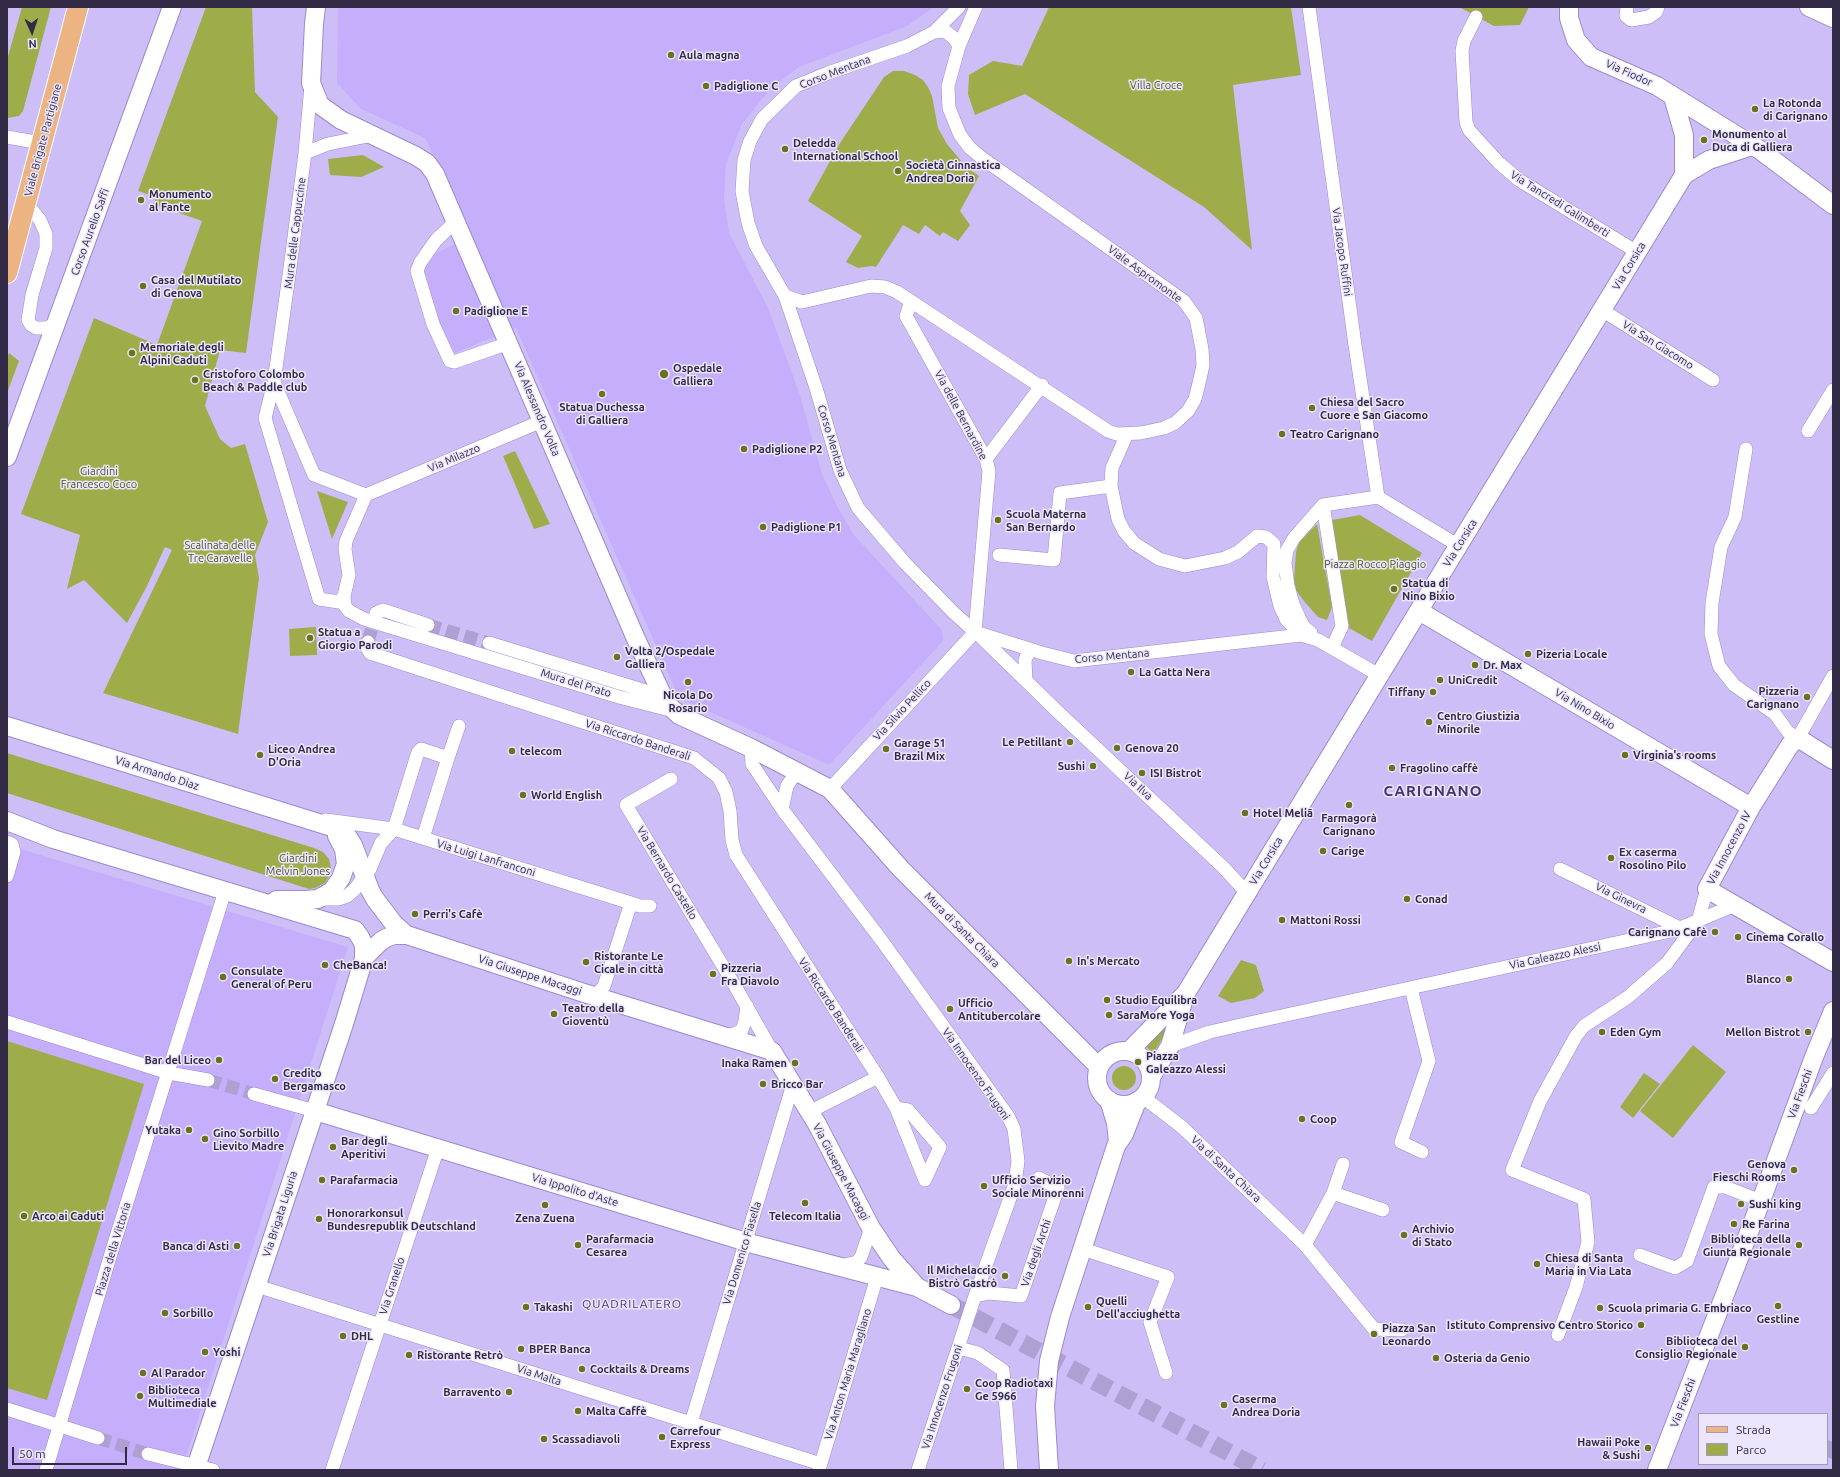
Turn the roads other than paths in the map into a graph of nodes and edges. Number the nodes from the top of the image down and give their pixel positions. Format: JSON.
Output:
{"nodes":[{"id":1,"x":78,"y":7,"type":"edge"},
{"id":2,"x":172,"y":7,"type":"edge"},
{"id":3,"x":316,"y":7,"type":"edge"},
{"id":4,"x":959,"y":7,"type":"edge"},
{"id":5,"x":976,"y":7,"type":"edge"},
{"id":6,"x":1309,"y":7,"type":"edge"},
{"id":7,"x":1569,"y":7,"type":"edge"},
{"id":8,"x":1627,"y":7,"type":"edge"},
{"id":9,"x":1658,"y":7,"type":"edge"},
{"id":10,"x":1809,"y":7,"type":"edge"},
{"id":11,"x":1476,"y":17,"type":"dead end"},
{"id":12,"x":1833,"y":18,"type":"edge"},
{"id":13,"x":934,"y":32,"type":"junction"},
{"id":14,"x":959,"y":46,"type":"junction"},
{"id":15,"x":311,"y":83,"type":"junction"},
{"id":16,"x":1673,"y":97,"type":"junction"},
{"id":17,"x":342,"y":120,"type":"joint"},
{"id":18,"x":372,"y":135,"type":"junction"},
{"id":19,"x":7,"y":137,"type":"edge"},
{"id":20,"x":41,"y":143,"type":"junction"},
{"id":21,"x":1752,"y":146,"type":"junction"},
{"id":22,"x":305,"y":153,"type":"junction"},
{"id":23,"x":1684,"y":175,"type":"junction"},
{"id":24,"x":26,"y":203,"type":"junction"},
{"id":25,"x":1833,"y":205,"type":"edge"},
{"id":26,"x":455,"y":222,"type":"junction"},
{"id":27,"x":1637,"y":252,"type":"junction"},
{"id":28,"x":7,"y":273,"type":"edge"},
{"id":29,"x":785,"y":296,"type":"junction"},
{"id":30,"x":911,"y":301,"type":"junction"},
{"id":31,"x":1602,"y":310,"type":"junction"},
{"id":32,"x":56,"y":324,"type":"junction"},
{"id":33,"x":509,"y":343,"type":"junction"},
{"id":34,"x":1713,"y":380,"type":"dead end"},
{"id":35,"x":274,"y":382,"type":"junction"},
{"id":36,"x":1833,"y":390,"type":"edge"},
{"id":37,"x":1041,"y":392,"type":"junction"},
{"id":38,"x":542,"y":421,"type":"junction"},
{"id":39,"x":1808,"y":432,"type":"dead end"},
{"id":40,"x":1127,"y":434,"type":"junction"},
{"id":41,"x":1746,"y":449,"type":"dead end"},
{"id":42,"x":7,"y":457,"type":"edge"},
{"id":43,"x":987,"y":465,"type":"junction"},
{"id":44,"x":1111,"y":486,"type":"junction"},
{"id":45,"x":366,"y":495,"type":"junction"},
{"id":46,"x":1378,"y":497,"type":"junction"},
{"id":47,"x":1323,"y":504,"type":"junction"},
{"id":48,"x":1459,"y":546,"type":"junction"},
{"id":49,"x":999,"y":555,"type":"dead end"},
{"id":50,"x":344,"y":596,"type":"junction"},
{"id":51,"x":1419,"y":611,"type":"junction"},
{"id":52,"x":376,"y":613,"type":"dead end"},
{"id":53,"x":428,"y":625,"type":"tunnel mouth"},
{"id":54,"x":975,"y":632,"type":"junction"},
{"id":55,"x":1301,"y":635,"type":"junction"},
{"id":56,"x":1318,"y":640,"type":"junction"},
{"id":57,"x":368,"y":642,"type":"dead end"},
{"id":58,"x":489,"y":643,"type":"tunnel mouth"},
{"id":59,"x":1332,"y":648,"type":"junction"},
{"id":60,"x":1030,"y":649,"type":"junction"},
{"id":61,"x":1379,"y":675,"type":"junction"},
{"id":62,"x":1833,"y":676,"type":"edge"},
{"id":63,"x":1026,"y":681,"type":"junction"},
{"id":64,"x":662,"y":696,"type":"junction"},
{"id":65,"x":674,"y":711,"type":"junction"},
{"id":66,"x":7,"y":726,"type":"edge"},
{"id":67,"x":459,"y":726,"type":"dead end"},
{"id":68,"x":1798,"y":738,"type":"junction"},
{"id":69,"x":752,"y":748,"type":"junction"},
{"id":70,"x":448,"y":758,"type":"junction"},
{"id":71,"x":1833,"y":760,"type":"edge"},
{"id":72,"x":798,"y":771,"type":"junction"},
{"id":73,"x":671,"y":779,"type":"dead end"},
{"id":74,"x":830,"y":789,"type":"junction"},
{"id":75,"x":1751,"y":807,"type":"junction"},
{"id":76,"x":782,"y":809,"type":"junction"},
{"id":77,"x":308,"y":819,"type":"junction"},
{"id":78,"x":7,"y":821,"type":"edge"},
{"id":79,"x":7,"y":828,"type":"edge"},
{"id":80,"x":394,"y":829,"type":"junction"},
{"id":81,"x":34,"y":832,"type":"junction"},
{"id":82,"x":419,"y":837,"type":"junction"},
{"id":83,"x":7,"y":842,"type":"edge"},
{"id":84,"x":1560,"y":869,"type":"dead end"},
{"id":85,"x":7,"y":876,"type":"edge"},
{"id":86,"x":365,"y":876,"type":"junction"},
{"id":87,"x":1707,"y":889,"type":"junction"},
{"id":88,"x":226,"y":891,"type":"junction"},
{"id":89,"x":1247,"y":893,"type":"junction"},
{"id":90,"x":255,"y":899,"type":"junction"},
{"id":91,"x":318,"y":899,"type":"junction"},
{"id":92,"x":631,"y":903,"type":"junction"},
{"id":93,"x":1735,"y":905,"type":"junction"},
{"id":94,"x":650,"y":906,"type":"dead end"},
{"id":95,"x":1698,"y":920,"type":"junction"},
{"id":96,"x":1680,"y":928,"type":"junction"},
{"id":97,"x":405,"y":934,"type":"junction"},
{"id":98,"x":364,"y":958,"type":"junction"},
{"id":99,"x":1833,"y":962,"type":"edge"},
{"id":100,"x":735,"y":986,"type":"joint"},
{"id":101,"x":1412,"y":988,"type":"junction"},
{"id":102,"x":1186,"y":993,"type":"junction"},
{"id":103,"x":595,"y":996,"type":"junction"},
{"id":104,"x":747,"y":1006,"type":"junction"},
{"id":105,"x":1833,"y":1011,"type":"edge"},
{"id":106,"x":7,"y":1022,"type":"edge"},
{"id":107,"x":724,"y":1036,"type":"junction"},
{"id":108,"x":1170,"y":1046,"type":"junction"},
{"id":109,"x":1129,"y":1051,"type":"junction"},
{"id":110,"x":772,"y":1052,"type":"junction"},
{"id":111,"x":1099,"y":1067,"type":"junction"},
{"id":112,"x":169,"y":1073,"type":"junction"},
{"id":113,"x":1833,"y":1073,"type":"edge"},
{"id":114,"x":878,"y":1077,"type":"junction"},
{"id":115,"x":1151,"y":1077,"type":"junction"},
{"id":116,"x":208,"y":1080,"type":"tunnel mouth"},
{"id":117,"x":793,"y":1084,"type":"junction"},
{"id":118,"x":254,"y":1094,"type":"tunnel mouth"},
{"id":119,"x":1140,"y":1099,"type":"junction"},
{"id":120,"x":1108,"y":1100,"type":"junction"},
{"id":121,"x":896,"y":1108,"type":"junction"},
{"id":122,"x":1811,"y":1108,"type":"dead end"},
{"id":123,"x":315,"y":1111,"type":"junction"},
{"id":124,"x":809,"y":1112,"type":"junction"},
{"id":125,"x":1118,"y":1142,"type":"junction"},
{"id":126,"x":438,"y":1148,"type":"junction"},
{"id":127,"x":1422,"y":1152,"type":"dead end"},
{"id":128,"x":1343,"y":1164,"type":"dead end"},
{"id":129,"x":1039,"y":1178,"type":"dead end"},
{"id":130,"x":1333,"y":1192,"type":"junction"},
{"id":131,"x":1761,"y":1201,"type":"junction"},
{"id":132,"x":1383,"y":1210,"type":"dead end"},
{"id":133,"x":871,"y":1228,"type":"junction"},
{"id":134,"x":745,"y":1241,"type":"junction"},
{"id":135,"x":1305,"y":1245,"type":"junction"},
{"id":136,"x":1083,"y":1249,"type":"junction"},
{"id":137,"x":1640,"y":1255,"type":"dead end"},
{"id":138,"x":835,"y":1266,"type":"junction"},
{"id":139,"x":877,"y":1277,"type":"junction"},
{"id":140,"x":257,"y":1286,"type":"junction"},
{"id":141,"x":917,"y":1287,"type":"junction"},
{"id":142,"x":975,"y":1296,"type":"junction"},
{"id":143,"x":951,"y":1306,"type":"tunnel mouth"},
{"id":144,"x":380,"y":1325,"type":"junction"},
{"id":145,"x":1402,"y":1330,"type":"dead end"},
{"id":146,"x":1558,"y":1335,"type":"dead end"},
{"id":147,"x":959,"y":1348,"type":"junction"},
{"id":148,"x":1166,"y":1373,"type":"dead end"},
{"id":149,"x":7,"y":1409,"type":"edge"},
{"id":150,"x":691,"y":1423,"type":"junction"},
{"id":151,"x":59,"y":1427,"type":"junction"},
{"id":152,"x":98,"y":1438,"type":"tunnel mouth"},
{"id":153,"x":148,"y":1454,"type":"tunnel mouth"},
{"id":154,"x":820,"y":1467,"type":"edge"},
{"id":155,"x":202,"y":1468,"type":"edge"},
{"id":156,"x":46,"y":1470,"type":"edge"},
{"id":157,"x":332,"y":1470,"type":"edge"},
{"id":158,"x":918,"y":1470,"type":"edge"},
{"id":159,"x":1011,"y":1470,"type":"edge"},
{"id":160,"x":1049,"y":1470,"type":"edge"},
{"id":161,"x":1657,"y":1470,"type":"edge"}],
"edges":[{"from":1,"to":20,"type":"main road","name":"Viale Brigate Partigiane"},
{"from":2,"to":32,"type":"street","name":"Corso Aurelio Saffi"},
{"from":3,"to":15,"type":"street","name":"Mura delle Cappuccine"},
{"from":4,"to":13,"type":"street","name":"Corso Mentana"},
{"from":5,"to":14,"type":"street"},
{"from":6,"to":46,"type":"street","name":"Via Jacopo Ruffini"},
{"from":7,"to":16,"type":"street","name":"Via Fiodor"},
{"from":8,"to":9,"type":"street"},
{"from":10,"to":12,"type":"street"},
{"from":11,"to":27,"type":"street","name":"Via Tancredi Galimberti"},
{"from":13,"to":14,"type":"street"},
{"from":13,"to":29,"type":"street","name":"Corso Mentana"},
{"from":14,"to":40,"type":"street","name":"Viale Aspromonte"},
{"from":15,"to":17,"type":"street","name":"Mura delle Cappuccine"},
{"from":15,"to":22,"type":"street","name":"Mura delle Cappuccine"},
{"from":16,"to":21,"type":"street","name":"Via Fiodor"},
{"from":16,"to":23,"type":"street"},
{"from":17,"to":18,"type":"street","name":"Via Alessandro Volta"},
{"from":18,"to":22,"type":"street"},
{"from":18,"to":26,"type":"street","name":"Via Alessandro Volta"},
{"from":19,"to":20,"type":"street"},
{"from":20,"to":24,"type":"main road","name":"Viale Brigate Partigiane"},
{"from":21,"to":23,"type":"street","name":"Via Corsica"},
{"from":21,"to":25,"type":"street","name":"Via Fiodor"},
{"from":22,"to":35,"type":"street","name":"Mura delle Cappuccine"},
{"from":23,"to":27,"type":"street","name":"Via Corsica"},
{"from":24,"to":28,"type":"main road","name":"Viale Brigate Partigiane"},
{"from":24,"to":32,"type":"street"},
{"from":26,"to":33,"type":"street","name":"Via Alessandro Volta"},
{"from":26,"to":33,"type":"street"},
{"from":27,"to":31,"type":"street","name":"Via Corsica"},
{"from":29,"to":30,"type":"street","name":"Viale Aspromonte"},
{"from":29,"to":54,"type":"street","name":"Corso Mentana"},
{"from":30,"to":37,"type":"street","name":"Viale Aspromonte"},
{"from":30,"to":43,"type":"street","name":"Via delle Bernardine"},
{"from":31,"to":34,"type":"street","name":"Via San Giacomo"},
{"from":31,"to":48,"type":"street","name":"Via Corsica"},
{"from":32,"to":42,"type":"street","name":"Corso Aurelio Saffi"},
{"from":33,"to":38,"type":"street","name":"Via Alessandro Volta"},
{"from":35,"to":45,"type":"street"},
{"from":35,"to":50,"type":"street","name":"Mura delle Cappuccine"},
{"from":36,"to":39,"type":"street"},
{"from":37,"to":40,"type":"street","name":"Viale Aspromonte"},
{"from":37,"to":43,"type":"street"},
{"from":38,"to":45,"type":"street","name":"Via Milazzo"},
{"from":38,"to":64,"type":"street","name":"Via Alessandro Volta"},
{"from":40,"to":44,"type":"street"},
{"from":41,"to":68,"type":"street"},
{"from":43,"to":54,"type":"street","name":"Via delle Bernardine"},
{"from":44,"to":49,"type":"street"},
{"from":44,"to":55,"type":"street"},
{"from":45,"to":50,"type":"street"},
{"from":46,"to":47,"type":"street"},
{"from":46,"to":48,"type":"street"},
{"from":47,"to":56,"type":"street"},
{"from":47,"to":59,"type":"street"},
{"from":48,"to":51,"type":"street","name":"Via Corsica"},
{"from":50,"to":65,"type":"street","name":"Mura del Prato"},
{"from":51,"to":61,"type":"street","name":"Via Corsica"},
{"from":51,"to":75,"type":"street","name":"Via Nino Bixio"},
{"from":52,"to":53,"type":"street"},
{"from":54,"to":60,"type":"street","name":"Corso Mentana"},
{"from":54,"to":63,"type":"street","name":"Via Ilva"},
{"from":54,"to":74,"type":"street","name":"Via Silvio Pellico"},
{"from":55,"to":56,"type":"street"},
{"from":55,"to":60,"type":"street","name":"Corso Mentana"},
{"from":56,"to":59,"type":"street"},
{"from":57,"to":114,"type":"street","name":"Via Riccardo Banderali"},
{"from":58,"to":64,"type":"street"},
{"from":59,"to":61,"type":"street"},
{"from":60,"to":63,"type":"street"},
{"from":61,"to":89,"type":"street","name":"Via Corsica"},
{"from":62,"to":68,"type":"street"},
{"from":63,"to":89,"type":"street","name":"Via Ilva"},
{"from":64,"to":65,"type":"street","name":"Via Alessandro Volta"},
{"from":65,"to":69,"type":"street","name":"Mura del Prato"},
{"from":66,"to":77,"type":"street","name":"Via Armando Diaz"},
{"from":67,"to":70,"type":"street"},
{"from":68,"to":71,"type":"street"},
{"from":68,"to":75,"type":"street","name":"Via Innocenzo IV"},
{"from":69,"to":72,"type":"street","name":"Mura del Prato"},
{"from":69,"to":76,"type":"street","name":"Via Innocenzo Frugoni"},
{"from":70,"to":80,"type":"street"},
{"from":70,"to":82,"type":"street"},
{"from":72,"to":74,"type":"street","name":"Mura del Prato"},
{"from":72,"to":76,"type":"street"},
{"from":73,"to":100,"type":"street","name":"Via Bernardo Castello"},
{"from":74,"to":111,"type":"street","name":"Mura di Santa Chiara"},
{"from":75,"to":87,"type":"street","name":"Via Innocenzo IV"},
{"from":76,"to":142,"type":"street","name":"Via Innocenzo Frugoni"},
{"from":77,"to":80,"type":"street","name":"Via Armando Diaz"},
{"from":77,"to":86,"type":"street","name":"Via Armando Diaz"},
{"from":77,"to":91,"type":"street","name":"Via Armando Diaz"},
{"from":78,"to":81,"type":"street"},
{"from":79,"to":81,"type":"street"},
{"from":80,"to":82,"type":"street","name":"Via Luigi Lanfranconi"},
{"from":80,"to":86,"type":"street"},
{"from":81,"to":88,"type":"street"},
{"from":82,"to":92,"type":"street","name":"Via Luigi Lanfranconi"},
{"from":83,"to":85,"type":"street"},
{"from":84,"to":96,"type":"street","name":"Via Ginevra"},
{"from":86,"to":91,"type":"street"},
{"from":86,"to":97,"type":"street","name":"Via Armando Diaz"},
{"from":87,"to":93,"type":"street","name":"Via Innocenzo IV"},
{"from":87,"to":95,"type":"street","name":"Via Innocenzo IV"},
{"from":88,"to":90,"type":"street"},
{"from":88,"to":112,"type":"street","name":"Piazza della Vittoria"},
{"from":89,"to":102,"type":"street","name":"Via Corsica"},
{"from":90,"to":91,"type":"street"},
{"from":90,"to":98,"type":"street","name":"Via Brigata Liguria"},
{"from":92,"to":94,"type":"street","name":"Via Luigi Lanfranconi"},
{"from":92,"to":103,"type":"street"},
{"from":93,"to":95,"type":"street"},
{"from":93,"to":99,"type":"street","name":"Via Innocenzo IV"},
{"from":95,"to":96,"type":"street","name":"Via Galeazzo Alessi"},
{"from":95,"to":146,"type":"street"},
{"from":96,"to":101,"type":"street","name":"Via Galeazzo Alessi"},
{"from":97,"to":98,"type":"street","name":"Via Brigata Liguria"},
{"from":97,"to":103,"type":"street","name":"Via Giuseppe Macaggi"},
{"from":98,"to":123,"type":"street","name":"Via Brigata Liguria"},
{"from":100,"to":104,"type":"street","name":"Via Giuseppe Macaggi"},
{"from":101,"to":108,"type":"street","name":"Via Galeazzo Alessi"},
{"from":101,"to":127,"type":"street"},
{"from":102,"to":108,"type":"street"},
{"from":102,"to":109,"type":"street"},
{"from":103,"to":107,"type":"street","name":"Via Giuseppe Macaggi"},
{"from":104,"to":107,"type":"street"},
{"from":104,"to":110,"type":"street","name":"Via Giuseppe Macaggi"},
{"from":105,"to":131,"type":"street","name":"Via Fieschi"},
{"from":106,"to":112,"type":"street"},
{"from":107,"to":110,"type":"street","name":"Via Giuseppe Macaggi"},
{"from":108,"to":115,"type":"street"},
{"from":109,"to":111,"type":"street"},
{"from":109,"to":115,"type":"street"},
{"from":110,"to":117,"type":"street","name":"Via Giuseppe Macaggi"},
{"from":111,"to":120,"type":"street"},
{"from":112,"to":116,"type":"street"},
{"from":112,"to":151,"type":"street","name":"Piazza della Vittoria"},
{"from":113,"to":122,"type":"street"},
{"from":114,"to":121,"type":"street"},
{"from":114,"to":124,"type":"street"},
{"from":115,"to":119,"type":"street"},
{"from":117,"to":124,"type":"street","name":"Via Giuseppe Macaggi"},
{"from":117,"to":134,"type":"street","name":"Via Domenico Fiasella"},
{"from":118,"to":123,"type":"street"},
{"from":119,"to":120,"type":"street"},
{"from":119,"to":125,"type":"street"},
{"from":119,"to":135,"type":"street","name":"Via di Santa Chiara"},
{"from":120,"to":125,"type":"street"},
{"from":121,"to":121,"type":"street"},
{"from":123,"to":126,"type":"street","name":"Via Ippolito d'Aste"},
{"from":123,"to":140,"type":"street","name":"Via Brigata Liguria"},
{"from":124,"to":133,"type":"street","name":"Via Giuseppe Macaggi"},
{"from":125,"to":136,"type":"street"},
{"from":126,"to":134,"type":"street","name":"Via Ippolito d'Aste"},
{"from":126,"to":144,"type":"street","name":"Via Granello"},
{"from":128,"to":130,"type":"street"},
{"from":129,"to":142,"type":"street","name":"Via degli Archi"},
{"from":130,"to":132,"type":"street"},
{"from":130,"to":135,"type":"street"},
{"from":131,"to":137,"type":"street"},
{"from":131,"to":161,"type":"street","name":"Via Fieschi"},
{"from":133,"to":138,"type":"street","name":"Via Ippolito d'Aste"},
{"from":133,"to":141,"type":"street","name":"Via Giuseppe Macaggi"},
{"from":134,"to":138,"type":"street","name":"Via Ippolito d'Aste"},
{"from":134,"to":150,"type":"street","name":"Via Domenico Fiasella"},
{"from":135,"to":145,"type":"street","name":"Via di Santa Chiara"},
{"from":136,"to":148,"type":"street"},
{"from":136,"to":160,"type":"street"},
{"from":138,"to":139,"type":"street","name":"Via Ippolito d'Aste"},
{"from":139,"to":141,"type":"street","name":"Via Ippolito d'Aste"},
{"from":139,"to":154,"type":"street","name":"Via Anton Maria Maragliano"},
{"from":140,"to":144,"type":"street","name":"Via Malta"},
{"from":140,"to":155,"type":"street","name":"Via Brigata Liguria"},
{"from":141,"to":143,"type":"street","name":"Via Ippolito d'Aste"},
{"from":142,"to":147,"type":"street","name":"Via Innocenzo Frugoni"},
{"from":144,"to":150,"type":"street","name":"Via Malta"},
{"from":144,"to":157,"type":"street","name":"Via Granello"},
{"from":147,"to":158,"type":"street","name":"Via Innocenzo Frugoni"},
{"from":147,"to":159,"type":"street"},
{"from":149,"to":151,"type":"street"},
{"from":150,"to":154,"type":"street","name":"Via Malta"},
{"from":151,"to":152,"type":"street"},
{"from":151,"to":156,"type":"street","name":"Piazza della Vittoria"},
{"from":153,"to":155,"type":"street"}]}
